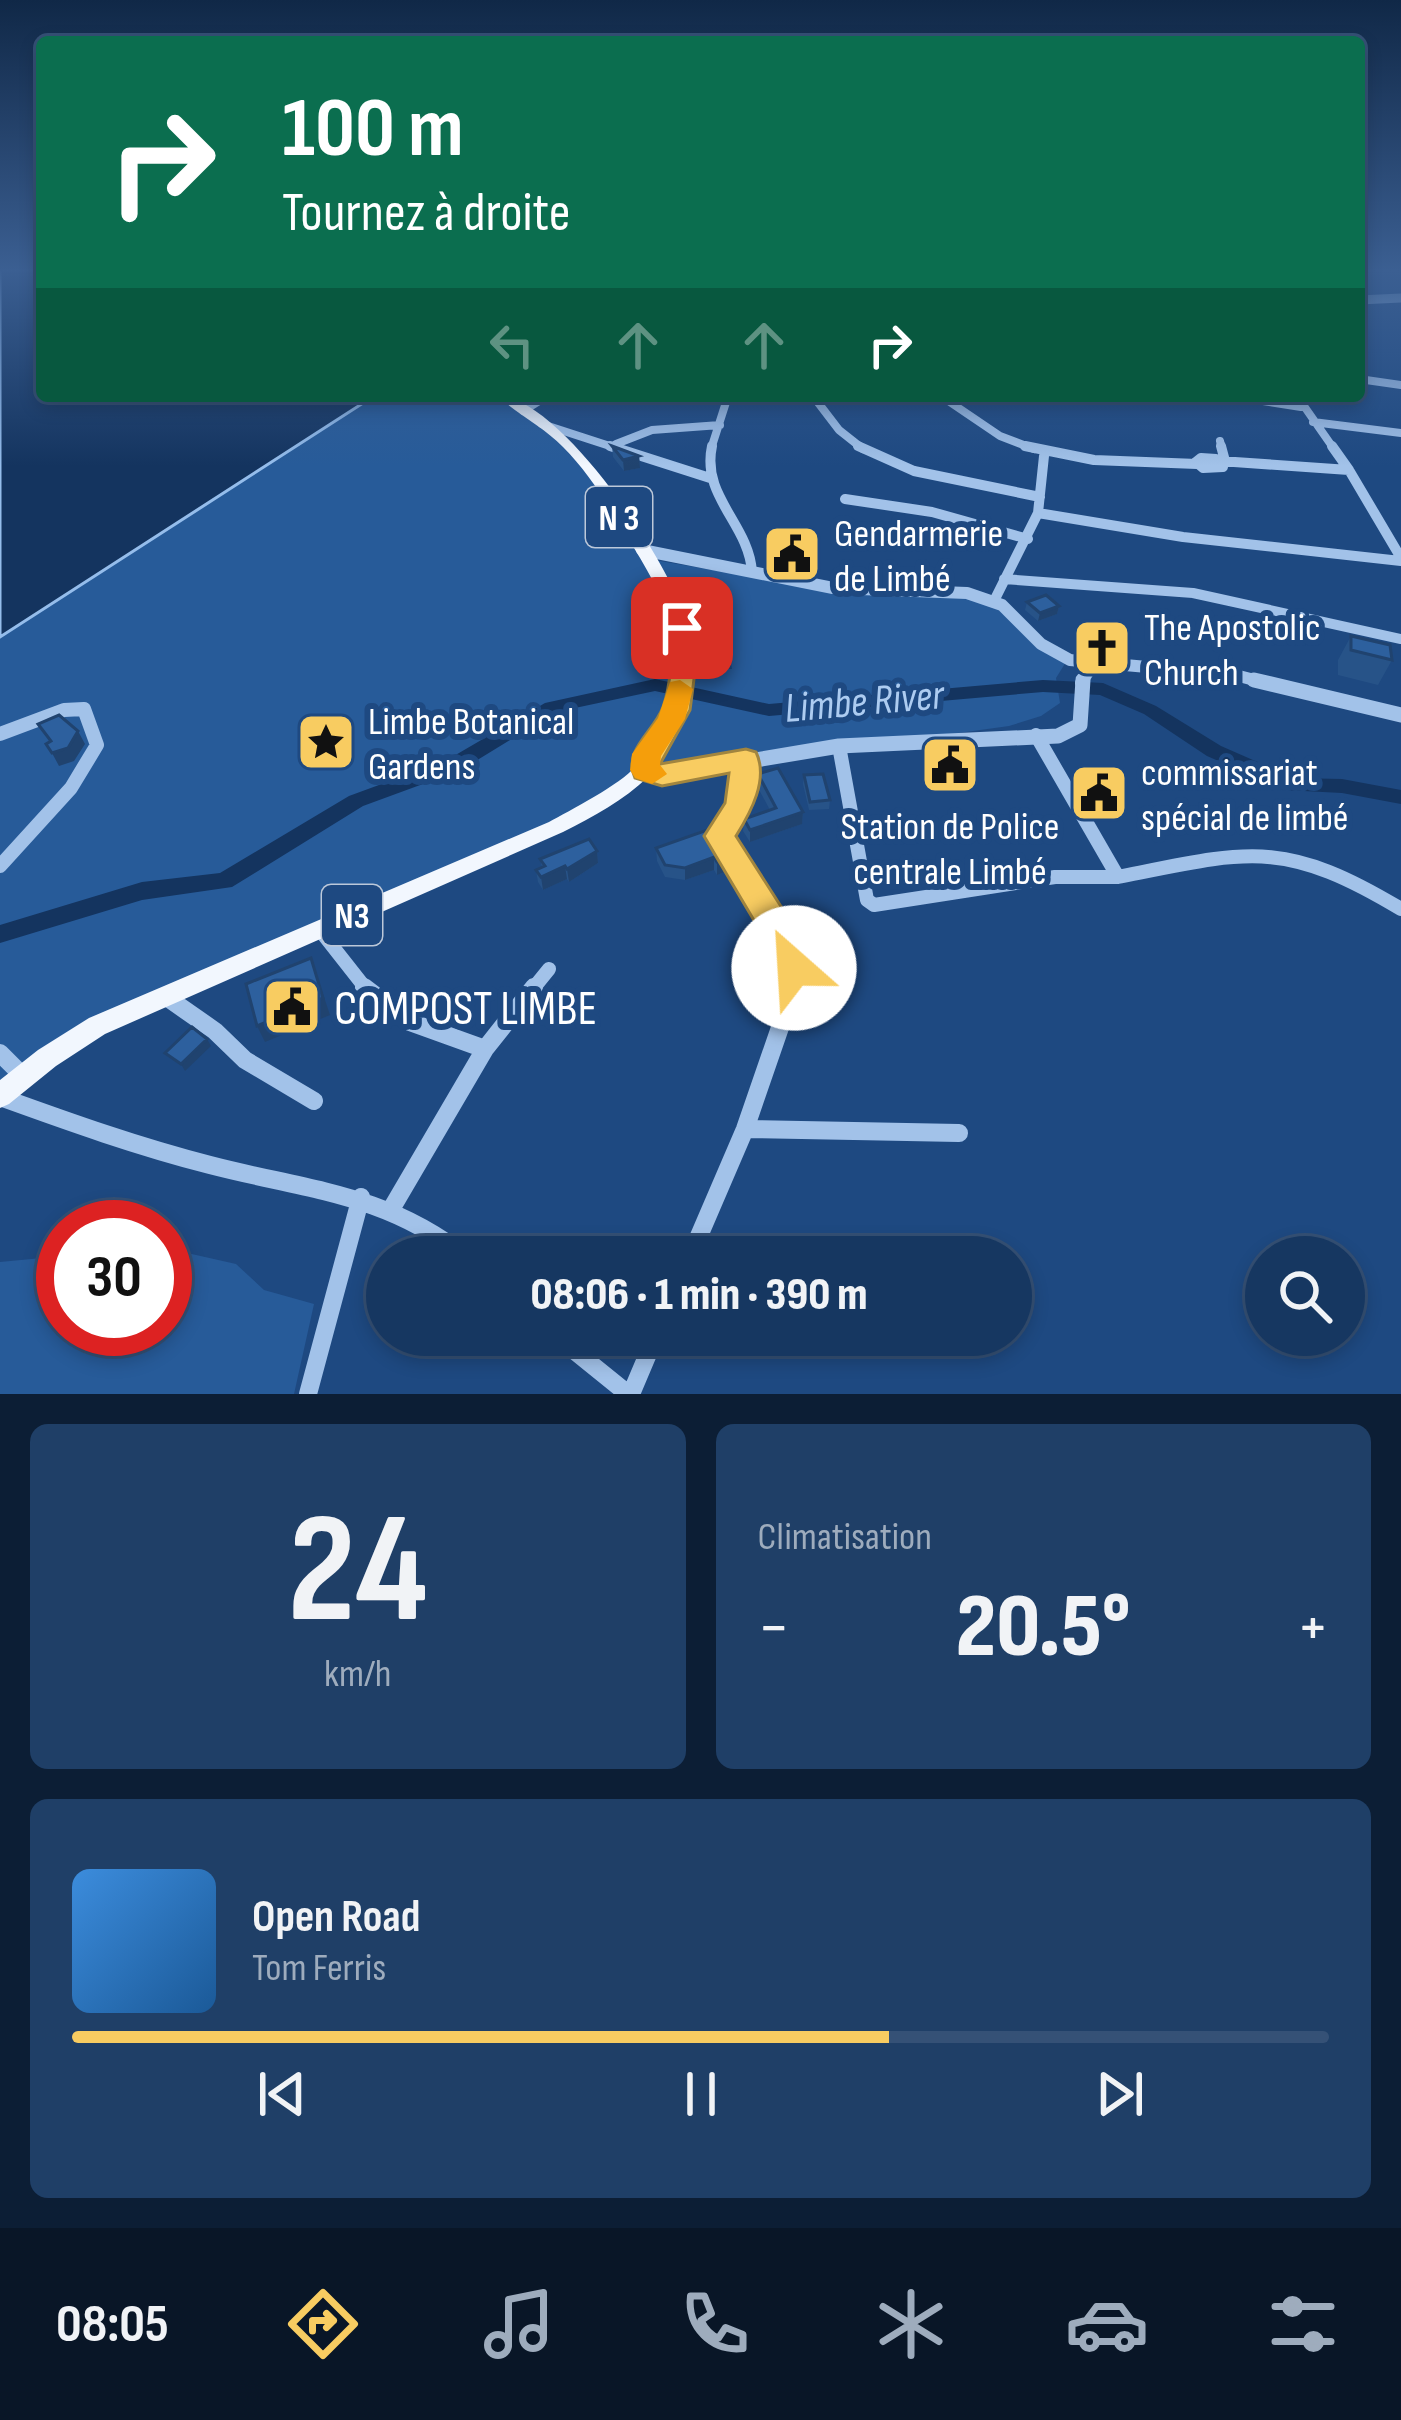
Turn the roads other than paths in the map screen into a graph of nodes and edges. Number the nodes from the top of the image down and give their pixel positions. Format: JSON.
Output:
{"nodes":[{"id":1,"x":1365,"y":380,"type":"edge"},
{"id":2,"x":1401,"y":385,"type":"edge"},
{"id":3,"x":512,"y":402,"type":"edge"},
{"id":4,"x":537,"y":402,"type":"edge"},
{"id":5,"x":726,"y":402,"type":"edge"},
{"id":6,"x":818,"y":402,"type":"edge"},
{"id":7,"x":950,"y":402,"type":"edge"},
{"id":8,"x":1299,"y":402,"type":"edge"},
{"id":9,"x":523,"y":411,"type":"junction"},
{"id":10,"x":1313,"y":422,"type":"junction"},
{"id":11,"x":542,"y":424,"type":"junction"},
{"id":12,"x":720,"y":425,"type":"junction"},
{"id":13,"x":1401,"y":433,"type":"edge"},
{"id":14,"x":1220,"y":441,"type":"dead end"},
{"id":15,"x":616,"y":444,"type":"junction"},
{"id":16,"x":1043,"y":456,"type":"junction"},
{"id":17,"x":1223,"y":461,"type":"junction"},
{"id":18,"x":1349,"y":470,"type":"junction"},
{"id":19,"x":710,"y":478,"type":"junction"},
{"id":20,"x":1040,"y":497,"type":"junction"},
{"id":21,"x":845,"y":499,"type":"dead end"},
{"id":22,"x":1038,"y":513,"type":"junction"},
{"id":23,"x":1028,"y":539,"type":"junction"},
{"id":24,"x":642,"y":550,"type":"junction"},
{"id":25,"x":1401,"y":560,"type":"edge"},
{"id":26,"x":703,"y":561,"type":"junction"},
{"id":27,"x":652,"y":568,"type":"junction"},
{"id":28,"x":752,"y":572,"type":"junction"},
{"id":29,"x":1004,"y":579,"type":"junction"},
{"id":30,"x":994,"y":601,"type":"junction"},
{"id":31,"x":1401,"y":639,"type":"edge"},
{"id":32,"x":1070,"y":660,"type":"junction"},
{"id":33,"x":683,"y":668,"type":"joint"},
{"id":34,"x":1401,"y":715,"type":"edge"},
{"id":35,"x":0,"y":734,"type":"edge"},
{"id":36,"x":1035,"y":734,"type":"junction"},
{"id":37,"x":839,"y":746,"type":"junction"},
{"id":38,"x":746,"y":759,"type":"junction"},
{"id":39,"x":645,"y":770,"type":"junction"},
{"id":40,"x":0,"y":866,"type":"edge"},
{"id":41,"x":1118,"y":877,"type":"junction"},
{"id":42,"x":1401,"y":909,"type":"edge"},
{"id":43,"x":319,"y":929,"type":"junction"},
{"id":44,"x":549,"y":969,"type":"dead end"},
{"id":45,"x":165,"y":996,"type":"junction"},
{"id":46,"x":485,"y":1049,"type":"junction"},
{"id":47,"x":0,"y":1054,"type":"edge"},
{"id":48,"x":23,"y":1076,"type":"junction"},
{"id":49,"x":0,"y":1096,"type":"edge"},
{"id":50,"x":314,"y":1101,"type":"dead end"},
{"id":51,"x":745,"y":1130,"type":"junction"},
{"id":52,"x":959,"y":1133,"type":"dead end"},
{"id":53,"x":361,"y":1196,"type":"junction"},
{"id":54,"x":393,"y":1206,"type":"junction"},
{"id":55,"x":443,"y":1236,"type":"edge"},
{"id":56,"x":699,"y":1236,"type":"edge"},
{"id":57,"x":581,"y":1356,"type":"edge"},
{"id":58,"x":646,"y":1356,"type":"edge"},
{"id":59,"x":308,"y":1394,"type":"edge"},
{"id":60,"x":629,"y":1394,"type":"edge"}],
"edges":[{"from":1,"to":2,"type":"street"},
{"from":3,"to":9,"type":"highway","number":"N 3"},
{"from":4,"to":9,"type":"street"},
{"from":5,"to":12,"type":"street"},
{"from":6,"to":20,"type":"street"},
{"from":7,"to":16,"type":"street"},
{"from":8,"to":10,"type":"street"},
{"from":9,"to":11,"type":"highway","number":"N 3"},
{"from":10,"to":13,"type":"street"},
{"from":10,"to":18,"type":"street"},
{"from":11,"to":15,"type":"street"},
{"from":11,"to":24,"type":"highway","number":"N 3"},
{"from":12,"to":15,"type":"street"},
{"from":12,"to":19,"type":"street"},
{"from":14,"to":17,"type":"street"},
{"from":15,"to":19,"type":"street"},
{"from":16,"to":17,"type":"street"},
{"from":16,"to":20,"type":"street"},
{"from":17,"to":18,"type":"street"},
{"from":18,"to":25,"type":"street"},
{"from":19,"to":28,"type":"street"},
{"from":20,"to":22,"type":"street"},
{"from":21,"to":23,"type":"street"},
{"from":22,"to":23,"type":"street"},
{"from":22,"to":25,"type":"street"},
{"from":23,"to":29,"type":"street"},
{"from":24,"to":26,"type":"street"},
{"from":24,"to":27,"type":"highway","number":"N 3"},
{"from":26,"to":27,"type":"street"},
{"from":26,"to":28,"type":"street"},
{"from":27,"to":33,"type":"highway","number":"N 3"},
{"from":28,"to":30,"type":"street"},
{"from":29,"to":30,"type":"street"},
{"from":29,"to":31,"type":"street"},
{"from":30,"to":32,"type":"street"},
{"from":32,"to":34,"type":"street"},
{"from":32,"to":36,"type":"street"},
{"from":33,"to":39,"type":"highway","number":"N3"},
{"from":35,"to":40,"type":"street"},
{"from":36,"to":37,"type":"street"},
{"from":36,"to":41,"type":"street"},
{"from":37,"to":38,"type":"street"},
{"from":37,"to":41,"type":"street"},
{"from":38,"to":39,"type":"street"},
{"from":38,"to":51,"type":"street"},
{"from":39,"to":43,"type":"highway","number":"N3"},
{"from":41,"to":42,"type":"street"},
{"from":43,"to":45,"type":"highway","number":"N3"},
{"from":43,"to":46,"type":"street"},
{"from":44,"to":46,"type":"street"},
{"from":45,"to":48,"type":"highway","number":"N3"},
{"from":45,"to":50,"type":"street"},
{"from":46,"to":54,"type":"street"},
{"from":47,"to":48,"type":"street"},
{"from":48,"to":49,"type":"highway","number":"N3"},
{"from":49,"to":53,"type":"street"},
{"from":51,"to":52,"type":"street"},
{"from":51,"to":56,"type":"street"},
{"from":53,"to":54,"type":"street"},
{"from":53,"to":59,"type":"street"},
{"from":54,"to":55,"type":"street"},
{"from":57,"to":60,"type":"street"},
{"from":58,"to":60,"type":"street"}]}
